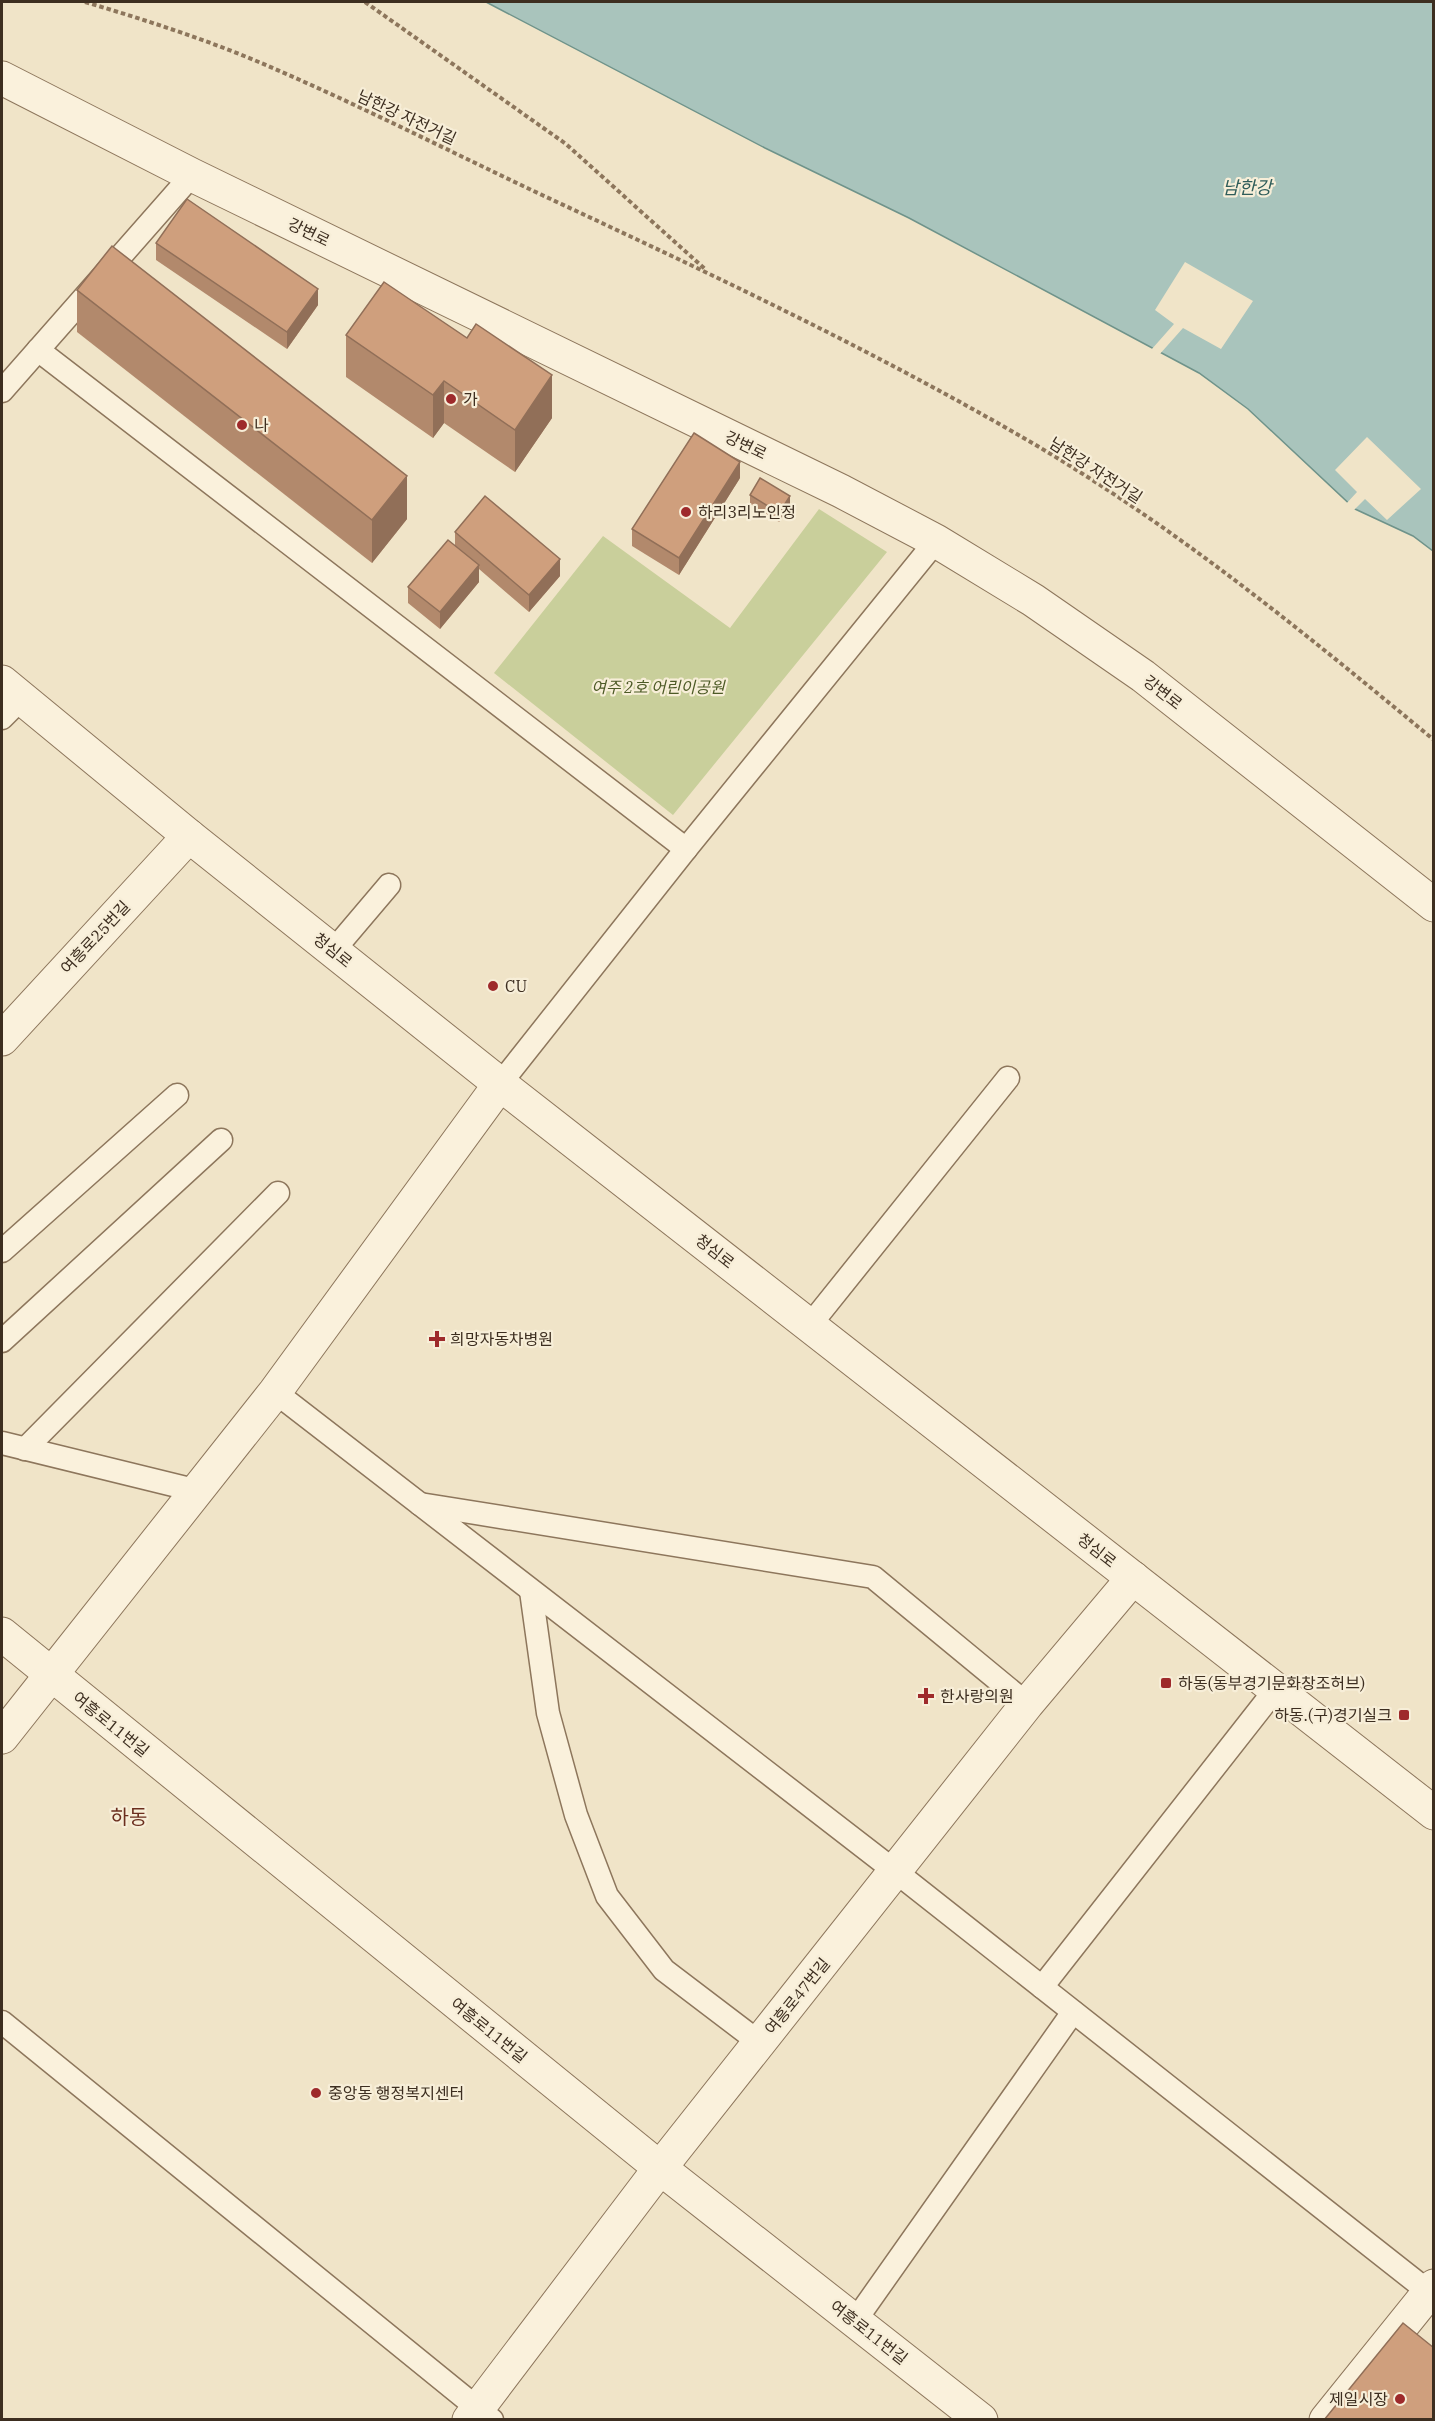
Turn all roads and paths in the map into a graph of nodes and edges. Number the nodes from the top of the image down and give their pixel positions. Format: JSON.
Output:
{"nodes":[{"id":1,"x":85,"y":2,"type":"edge"},
{"id":2,"x":365,"y":2,"type":"edge"},
{"id":3,"x":2,"y":78,"type":"edge"},
{"id":4,"x":192,"y":175,"type":"junction"},
{"id":5,"x":711,"y":274,"type":"junction"},
{"id":6,"x":38,"y":350,"type":"junction"},
{"id":7,"x":2,"y":392,"type":"edge"},
{"id":8,"x":936,"y":542,"type":"junction"},
{"id":9,"x":8,"y":699,"type":"edge"},
{"id":10,"x":1434,"y":740,"type":"edge"},
{"id":11,"x":189,"y":836,"type":"junction"},
{"id":12,"x":686,"y":849,"type":"junction"},
{"id":13,"x":389,"y":885,"type":"dead end"},
{"id":14,"x":1434,"y":905,"type":"edge"},
{"id":15,"x":333,"y":951,"type":"junction"},
{"id":16,"x":2,"y":1039,"type":"edge"},
{"id":17,"x":1008,"y":1077,"type":"dead end"},
{"id":18,"x":500,"y":1084,"type":"junction"},
{"id":19,"x":177,"y":1095,"type":"dead end"},
{"id":20,"x":221,"y":1140,"type":"dead end"},
{"id":21,"x":278,"y":1193,"type":"dead end"},
{"id":22,"x":2,"y":1251,"type":"edge"},
{"id":23,"x":810,"y":1325,"type":"junction"},
{"id":24,"x":2,"y":1341,"type":"edge"},
{"id":25,"x":275,"y":1392,"type":"junction"},
{"id":26,"x":2,"y":1443,"type":"edge"},
{"id":27,"x":25,"y":1449,"type":"junction"},
{"id":28,"x":198,"y":1491,"type":"junction"},
{"id":29,"x":418,"y":1503,"type":"junction"},
{"id":30,"x":1132,"y":1578,"type":"junction"},
{"id":31,"x":531,"y":1591,"type":"junction"},
{"id":32,"x":2,"y":1634,"type":"edge"},
{"id":33,"x":51,"y":1675,"type":"junction"},
{"id":34,"x":1275,"y":1690,"type":"junction"},
{"id":35,"x":1027,"y":1704,"type":"junction"},
{"id":36,"x":2,"y":1737,"type":"edge"},
{"id":37,"x":1434,"y":1813,"type":"edge"},
{"id":38,"x":896,"y":1872,"type":"junction"},
{"id":39,"x":1042,"y":1987,"type":"junction"},
{"id":40,"x":1073,"y":2012,"type":"junction"},
{"id":41,"x":2,"y":2022,"type":"edge"},
{"id":42,"x":760,"y":2043,"type":"junction"},
{"id":43,"x":660,"y":2168,"type":"junction"},
{"id":44,"x":1432,"y":2292,"type":"edge"},
{"id":45,"x":855,"y":2321,"type":"junction"},
{"id":46,"x":480,"y":2416,"type":"edge"},
{"id":47,"x":981,"y":2420,"type":"edge"},
{"id":48,"x":1326,"y":2420,"type":"edge"}],
"edges":[{"from":1,"to":5,"type":"path","name":"남한강 자전거길"},
{"from":2,"to":5,"type":"path","name":"남한강 자전거길"},
{"from":3,"to":4,"type":"street","name":"강변로"},
{"from":4,"to":6,"type":"lane"},
{"from":4,"to":8,"type":"street","name":"강변로"},
{"from":5,"to":10,"type":"path","name":"남한강 자전거길"},
{"from":6,"to":7,"type":"lane"},
{"from":6,"to":12,"type":"lane"},
{"from":8,"to":12,"type":"lane"},
{"from":8,"to":14,"type":"street","name":"강변로"},
{"from":9,"to":11,"type":"street","name":"청심로"},
{"from":11,"to":15,"type":"street","name":"청심로"},
{"from":11,"to":16,"type":"street","name":"여흥로25번길"},
{"from":12,"to":18,"type":"lane"},
{"from":13,"to":15,"type":"lane"},
{"from":15,"to":18,"type":"street","name":"청심로"},
{"from":17,"to":23,"type":"lane"},
{"from":18,"to":23,"type":"street","name":"청심로"},
{"from":18,"to":25,"type":"street"},
{"from":19,"to":22,"type":"lane"},
{"from":20,"to":24,"type":"lane"},
{"from":21,"to":27,"type":"lane"},
{"from":23,"to":30,"type":"street","name":"청심로"},
{"from":25,"to":28,"type":"street"},
{"from":25,"to":29,"type":"lane"},
{"from":26,"to":27,"type":"lane"},
{"from":27,"to":28,"type":"lane"},
{"from":28,"to":33,"type":"street"},
{"from":29,"to":31,"type":"lane"},
{"from":29,"to":35,"type":"lane"},
{"from":30,"to":34,"type":"street","name":"청심로"},
{"from":30,"to":35,"type":"street","name":"여흥로47번길"},
{"from":31,"to":38,"type":"lane"},
{"from":31,"to":42,"type":"lane"},
{"from":32,"to":33,"type":"street","name":"여흥로11번길"},
{"from":33,"to":36,"type":"street"},
{"from":33,"to":43,"type":"street","name":"여흥로11번길"},
{"from":34,"to":37,"type":"street","name":"청심로"},
{"from":34,"to":39,"type":"lane"},
{"from":35,"to":38,"type":"street","name":"여흥로47번길"},
{"from":38,"to":39,"type":"lane"},
{"from":38,"to":42,"type":"street","name":"여흥로47번길"},
{"from":39,"to":40,"type":"lane"},
{"from":40,"to":44,"type":"lane"},
{"from":40,"to":45,"type":"lane"},
{"from":41,"to":46,"type":"lane"},
{"from":42,"to":43,"type":"street","name":"여흥로47번길"},
{"from":43,"to":45,"type":"street","name":"여흥로11번길"},
{"from":43,"to":46,"type":"street","name":"여흥로47번길"},
{"from":44,"to":48,"type":"street"},
{"from":45,"to":47,"type":"street","name":"여흥로11번길"}]}
